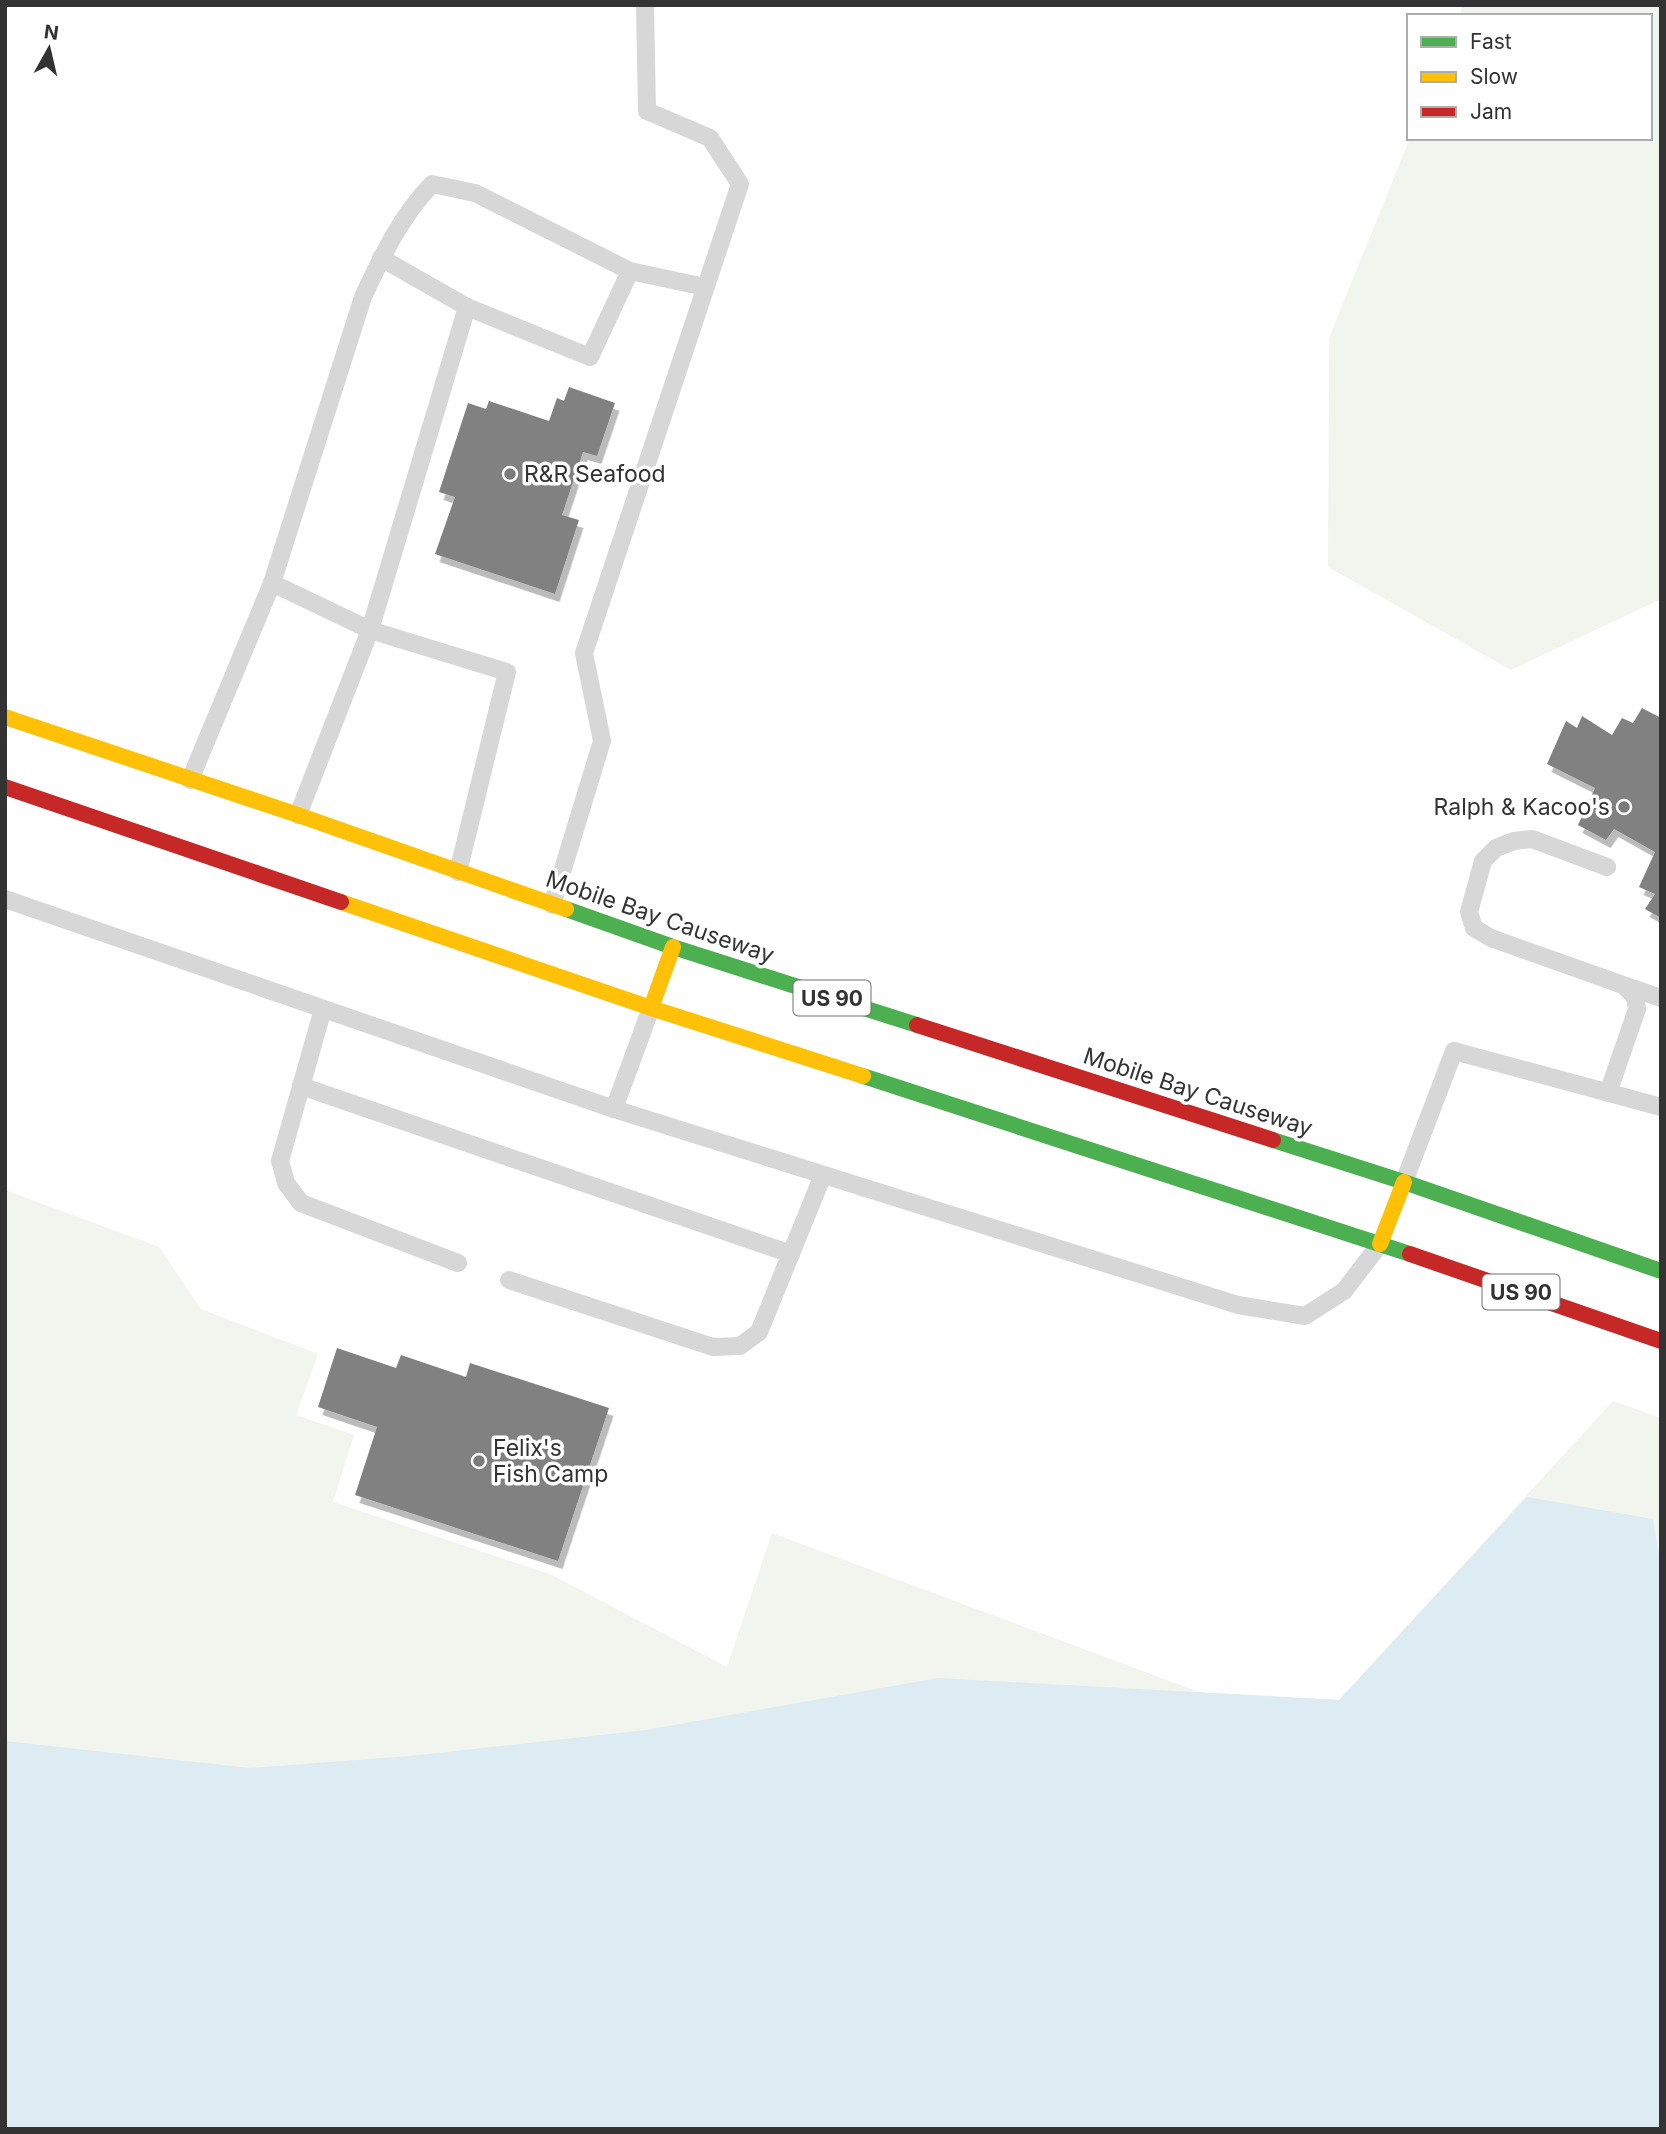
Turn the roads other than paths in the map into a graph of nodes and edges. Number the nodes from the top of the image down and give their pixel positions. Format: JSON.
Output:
{"nodes":[{"id":1,"x":645,"y":5,"type":"edge"},
{"id":2,"x":381,"y":258,"type":"junction"},
{"id":3,"x":630,"y":271,"type":"junction"},
{"id":4,"x":705,"y":286,"type":"junction"},
{"id":5,"x":467,"y":307,"type":"junction"},
{"id":6,"x":272,"y":583,"type":"junction"},
{"id":7,"x":370,"y":629,"type":"junction"},
{"id":8,"x":5,"y":717,"type":"edge"},
{"id":9,"x":190,"y":780,"type":"junction"},
{"id":10,"x":5,"y":787,"type":"edge"},
{"id":11,"x":298,"y":816,"type":"junction"},
{"id":12,"x":1607,"y":867,"type":"dead end"},
{"id":13,"x":458,"y":872,"type":"junction"},
{"id":14,"x":5,"y":899,"type":"edge"},
{"id":15,"x":552,"y":905,"type":"junction"},
{"id":16,"x":673,"y":947,"type":"junction"},
{"id":17,"x":1623,"y":985,"type":"junction"},
{"id":18,"x":1661,"y":998,"type":"edge"},
{"id":19,"x":651,"y":1008,"type":"junction"},
{"id":20,"x":323,"y":1009,"type":"junction"},
{"id":21,"x":301,"y":1086,"type":"junction"},
{"id":22,"x":1608,"y":1093,"type":"junction"},
{"id":23,"x":1661,"y":1107,"type":"edge"},
{"id":24,"x":614,"y":1109,"type":"junction"},
{"id":25,"x":823,"y":1175,"type":"junction"},
{"id":26,"x":1404,"y":1182,"type":"junction"},
{"id":27,"x":1380,"y":1244,"type":"junction"},
{"id":28,"x":791,"y":1254,"type":"junction"},
{"id":29,"x":458,"y":1263,"type":"dead end"},
{"id":30,"x":1661,"y":1271,"type":"edge"},
{"id":31,"x":509,"y":1280,"type":"dead end"},
{"id":32,"x":1661,"y":1340,"type":"edge"}],
"edges":[{"from":1,"to":4,"type":"lane"},
{"from":2,"to":3,"type":"lane"},
{"from":2,"to":5,"type":"lane"},
{"from":2,"to":6,"type":"lane"},
{"from":3,"to":4,"type":"lane"},
{"from":3,"to":5,"type":"lane"},
{"from":4,"to":15,"type":"lane"},
{"from":5,"to":7,"type":"lane"},
{"from":6,"to":7,"type":"lane"},
{"from":6,"to":9,"type":"lane"},
{"from":7,"to":11,"type":"lane"},
{"from":7,"to":13,"type":"lane"},
{"from":8,"to":9,"type":"main road","name":"Mobile Bay Causeway","number":"US 90"},
{"from":9,"to":11,"type":"main road","name":"Mobile Bay Causeway","number":"US 90"},
{"from":10,"to":19,"type":"main road","number":"US 90"},
{"from":11,"to":13,"type":"main road","name":"Mobile Bay Causeway","number":"US 90"},
{"from":12,"to":17,"type":"lane"},
{"from":13,"to":15,"type":"main road","name":"Mobile Bay Causeway","number":"US 90"},
{"from":14,"to":20,"type":"lane"},
{"from":15,"to":16,"type":"main road","name":"Mobile Bay Causeway","number":"US 90"},
{"from":16,"to":19,"type":"main road"},
{"from":16,"to":26,"type":"main road","name":"Mobile Bay Causeway","number":"US 90"},
{"from":17,"to":18,"type":"lane"},
{"from":17,"to":22,"type":"lane"},
{"from":19,"to":24,"type":"lane"},
{"from":19,"to":27,"type":"main road","number":"US 90"},
{"from":20,"to":21,"type":"lane"},
{"from":20,"to":24,"type":"lane"},
{"from":21,"to":28,"type":"lane"},
{"from":21,"to":29,"type":"lane"},
{"from":22,"to":23,"type":"lane"},
{"from":22,"to":26,"type":"lane"},
{"from":24,"to":25,"type":"lane"},
{"from":25,"to":27,"type":"lane"},
{"from":25,"to":28,"type":"lane"},
{"from":26,"to":27,"type":"main road"},
{"from":26,"to":30,"type":"main road","name":"Mobile Bay Causeway","number":"US 90"},
{"from":27,"to":32,"type":"main road","number":"US 90"},
{"from":28,"to":31,"type":"lane"}]}
